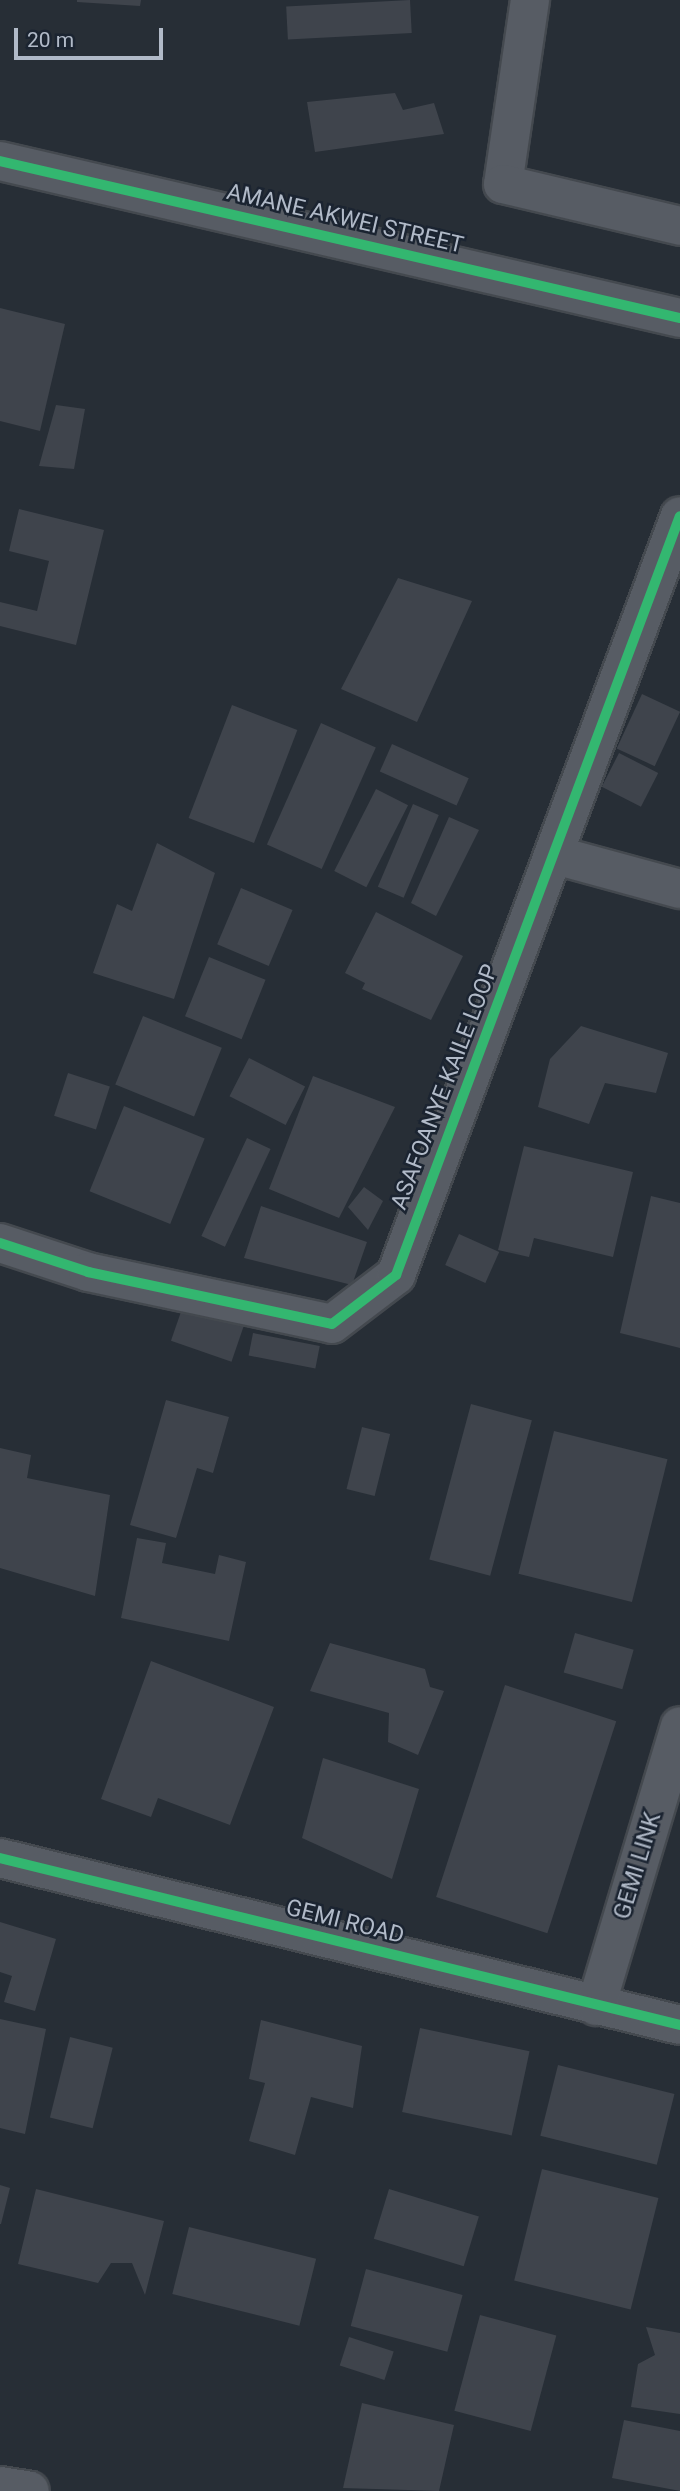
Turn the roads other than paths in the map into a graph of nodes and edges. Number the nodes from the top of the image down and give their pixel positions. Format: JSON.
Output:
{"nodes":[{"id":1,"x":530,"y":0,"type":"edge"},
{"id":2,"x":0,"y":160,"type":"edge"},
{"id":3,"x":680,"y":226,"type":"edge"},
{"id":4,"x":680,"y":318,"type":"edge"},
{"id":5,"x":680,"y":516,"type":"edge"},
{"id":6,"x":555,"y":855,"type":"junction"},
{"id":7,"x":680,"y":889,"type":"edge"},
{"id":8,"x":0,"y":1243,"type":"edge"},
{"id":9,"x":680,"y":1726,"type":"edge"},
{"id":10,"x":0,"y":1858,"type":"edge"},
{"id":11,"x":596,"y":2006,"type":"junction"},
{"id":12,"x":680,"y":2025,"type":"edge"},
{"id":13,"x":0,"y":2486,"type":"edge"},
{"id":14,"x":30,"y":2491,"type":"edge"}],
"edges":[{"from":1,"to":3,"type":"street"},
{"from":2,"to":4,"type":"street","name":"AMANE AKWEI STREET"},
{"from":5,"to":6,"type":"street","name":"ASAFOANYE KAILE LOOP"},
{"from":6,"to":7,"type":"street"},
{"from":6,"to":8,"type":"street","name":"ASAFOANYE KAILE LOOP"},
{"from":9,"to":11,"type":"street","name":"GEMI LINK"},
{"from":10,"to":11,"type":"street","name":"GEMI ROAD"},
{"from":11,"to":12,"type":"street","name":"GEMI ROAD"},
{"from":13,"to":14,"type":"street"}]}
